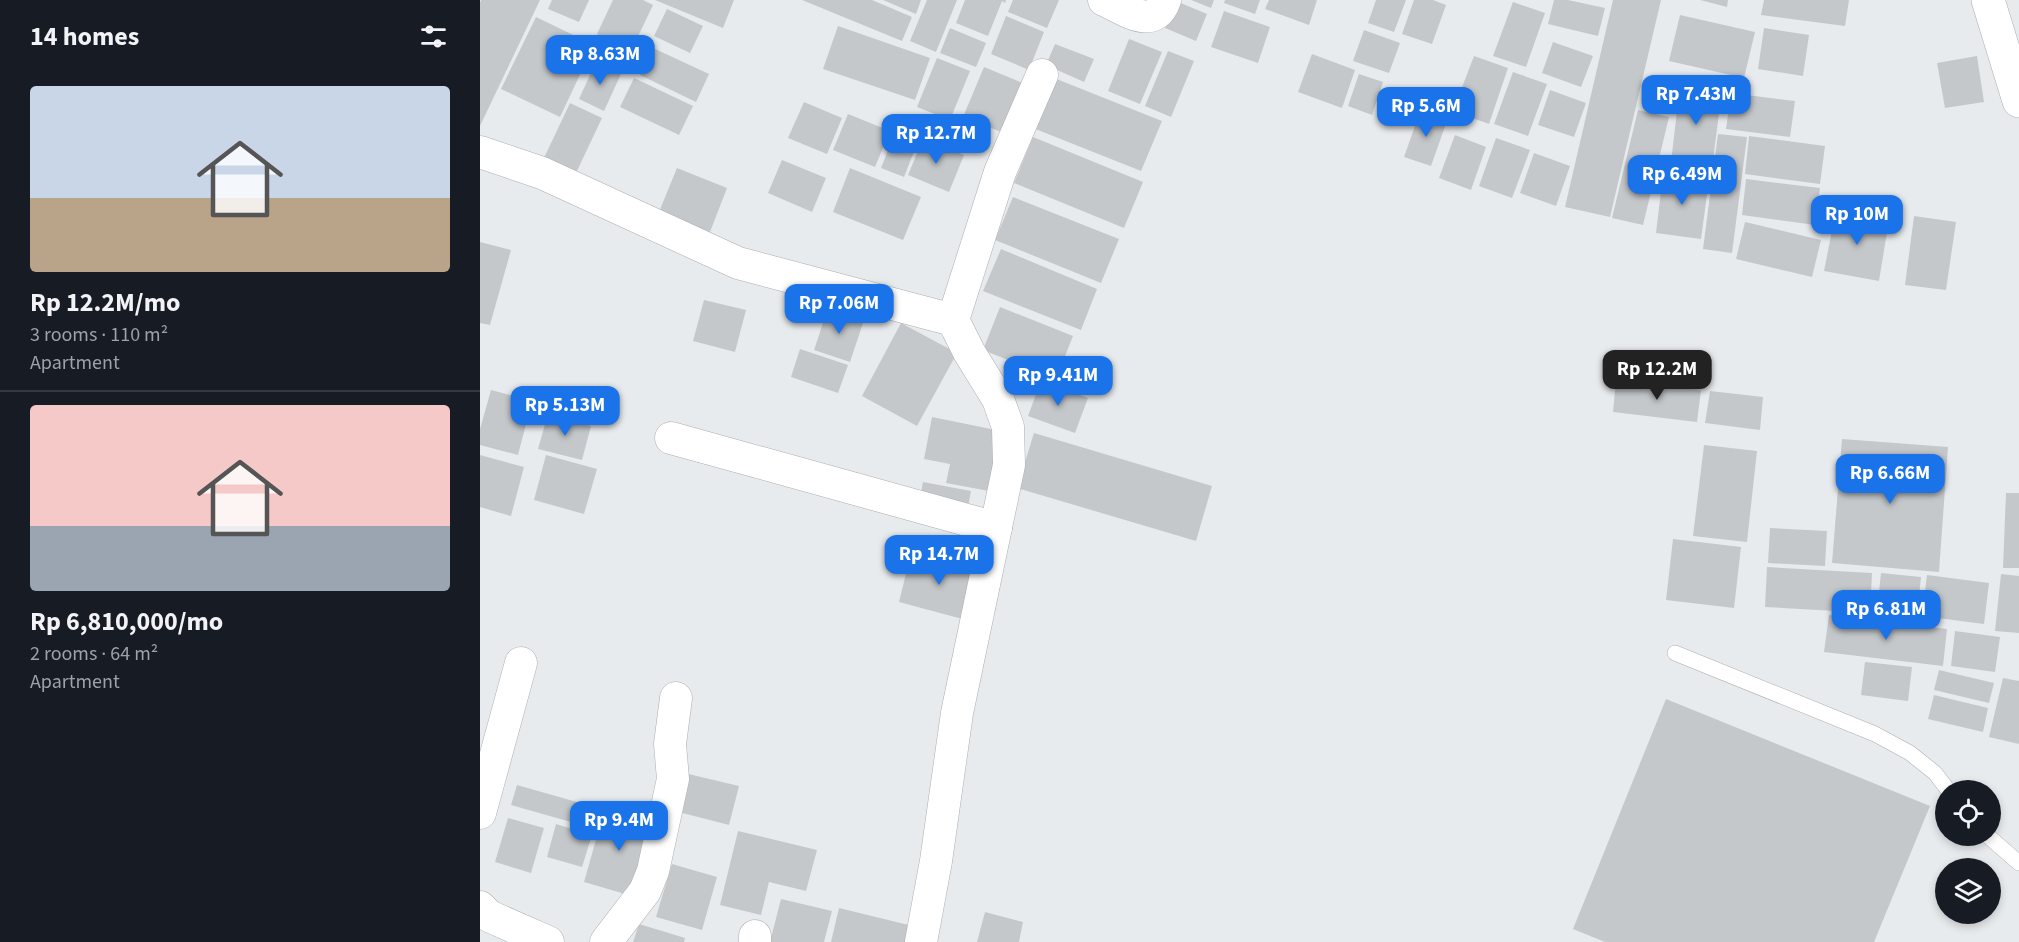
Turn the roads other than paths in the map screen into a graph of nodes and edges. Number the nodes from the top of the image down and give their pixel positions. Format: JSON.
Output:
{"nodes":[{"id":1,"x":1104,"y":0,"type":"edge"},
{"id":2,"x":1165,"y":0,"type":"edge"},
{"id":3,"x":1988,"y":0,"type":"edge"},
{"id":4,"x":1042,"y":75,"type":"dead end"},
{"id":5,"x":2019,"y":101,"type":"edge"},
{"id":6,"x":480,"y":152,"type":"edge"},
{"id":7,"x":953,"y":320,"type":"junction"},
{"id":8,"x":671,"y":438,"type":"dead end"},
{"id":9,"x":996,"y":528,"type":"junction"},
{"id":10,"x":1675,"y":653,"type":"dead end"},
{"id":11,"x":521,"y":663,"type":"dead end"},
{"id":12,"x":676,"y":698,"type":"dead end"},
{"id":13,"x":1941,"y":780,"type":"edge"},
{"id":14,"x":480,"y":813,"type":"edge"},
{"id":15,"x":1999,"y":846,"type":"edge"},
{"id":16,"x":2019,"y":863,"type":"edge"},
{"id":17,"x":480,"y":907,"type":"edge"},
{"id":18,"x":548,"y":942,"type":"edge"},
{"id":19,"x":606,"y":942,"type":"edge"},
{"id":20,"x":921,"y":942,"type":"edge"}],
"edges":[{"from":1,"to":2,"type":"street"},
{"from":3,"to":5,"type":"main road"},
{"from":4,"to":7,"type":"street"},
{"from":6,"to":7,"type":"street"},
{"from":7,"to":9,"type":"street"},
{"from":8,"to":9,"type":"street"},
{"from":9,"to":20,"type":"street"},
{"from":10,"to":13,"type":"lane"},
{"from":11,"to":14,"type":"street"},
{"from":12,"to":19,"type":"street"},
{"from":15,"to":16,"type":"lane"},
{"from":17,"to":18,"type":"street"}]}
